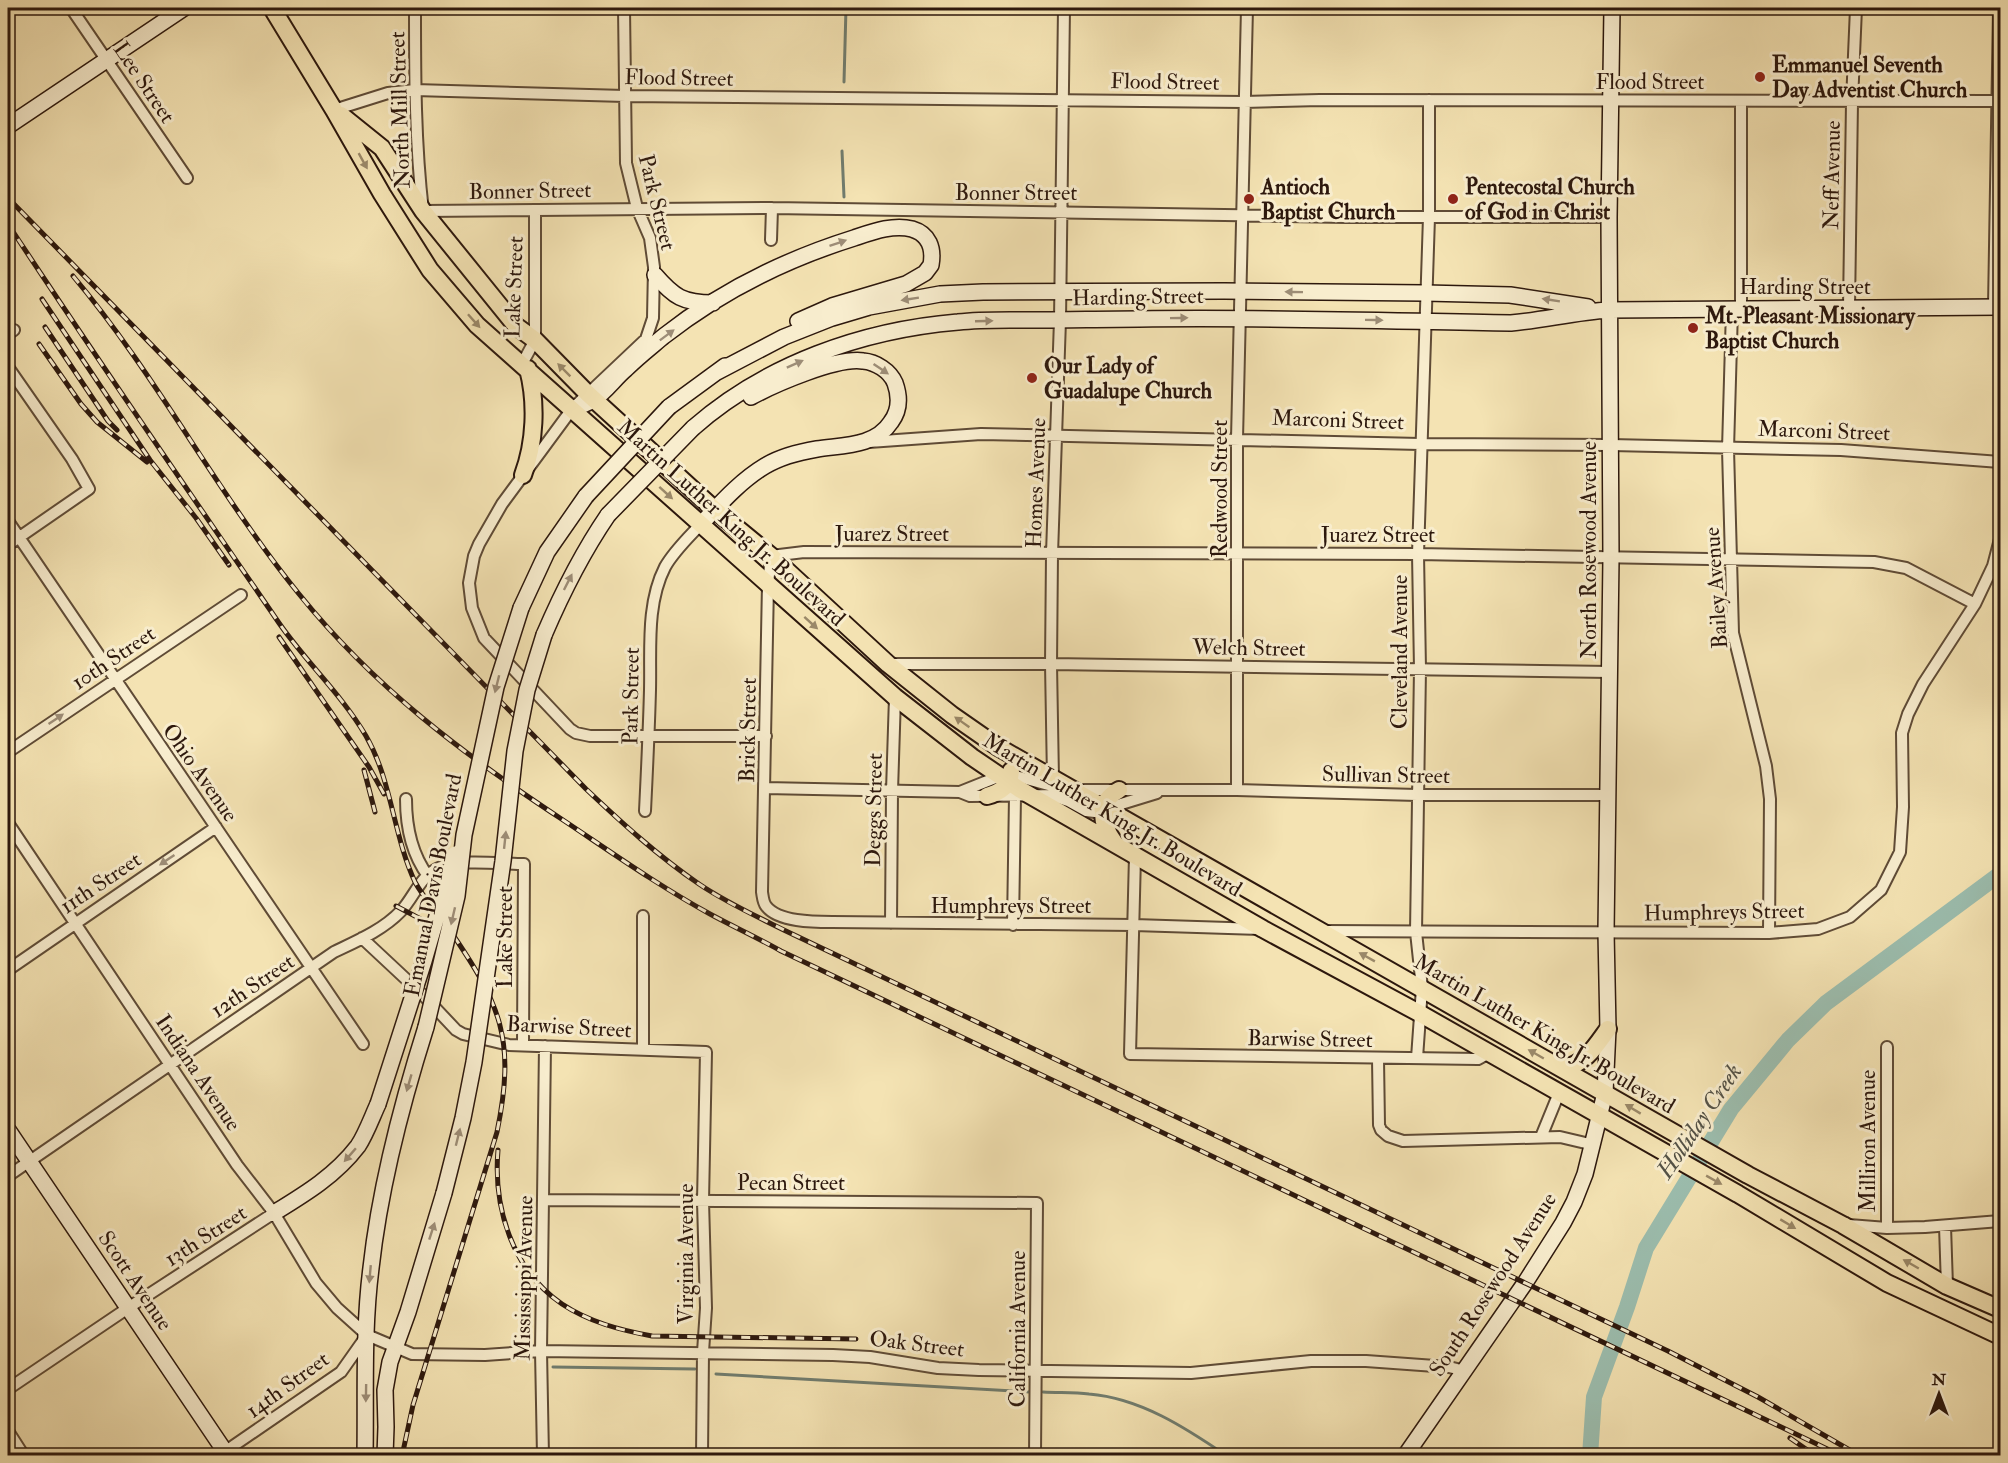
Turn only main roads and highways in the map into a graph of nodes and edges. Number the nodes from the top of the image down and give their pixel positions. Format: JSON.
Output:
{"nodes":[{"id":1,"x":184,"y":8,"type":"edge"},
{"id":2,"x":272,"y":8,"type":"edge"},
{"id":3,"x":1612,"y":8,"type":"edge"},
{"id":4,"x":334,"y":110,"type":"junction"},
{"id":5,"x":8,"y":126,"type":"edge"},
{"id":6,"x":655,"y":275,"type":"road end"},
{"id":7,"x":713,"y":303,"type":"junction"},
{"id":8,"x":1997,"y":307,"type":"edge"},
{"id":9,"x":1609,"y":310,"type":"junction"},
{"id":10,"x":525,"y":367,"type":"junction"},
{"id":11,"x":717,"y":372,"type":"junction"},
{"id":12,"x":591,"y":396,"type":"junction"},
{"id":13,"x":572,"y":409,"type":"junction"},
{"id":14,"x":693,"y":428,"type":"junction"},
{"id":15,"x":523,"y":476,"type":"road end"},
{"id":16,"x":715,"y":510,"type":"junction"},
{"id":17,"x":700,"y":525,"type":"junction"},
{"id":18,"x":998,"y":747,"type":"junction"},
{"id":19,"x":1013,"y":785,"type":"junction"},
{"id":20,"x":1119,"y":790,"type":"road end"},
{"id":21,"x":987,"y":796,"type":"road end"},
{"id":22,"x":1103,"y":808,"type":"junction"},
{"id":23,"x":464,"y":835,"type":"junction"},
{"id":24,"x":1116,"y":845,"type":"junction"},
{"id":25,"x":1608,"y":1029,"type":"junction"},
{"id":26,"x":1493,"y":1055,"type":"junction"},
{"id":27,"x":1563,"y":1070,"type":"junction"},
{"id":28,"x":1603,"y":1105,"type":"junction"},
{"id":29,"x":8,"y":1130,"type":"edge"},
{"id":30,"x":273,"y":1213,"type":"road end"},
{"id":31,"x":1947,"y":1286,"type":"junction"},
{"id":32,"x":1939,"y":1309,"type":"junction"},
{"id":33,"x":2001,"y":1309,"type":"edge"},
{"id":34,"x":2001,"y":1336,"type":"edge"},
{"id":35,"x":224,"y":1454,"type":"edge"},
{"id":36,"x":365,"y":1455,"type":"edge"},
{"id":37,"x":385,"y":1455,"type":"edge"},
{"id":38,"x":1406,"y":1455,"type":"edge"}],
"edges":[{"from":1,"to":5,"type":"main road"},
{"from":2,"to":4,"type":"main road","name":"Martin Luther King Jr. Boulevard"},
{"from":3,"to":9,"type":"main road","name":"North Rosewood Avenue"},
{"from":4,"to":10,"type":"main road","name":"Martin Luther King Jr. Boulevard","one_way":true},
{"from":12,"to":4,"type":"main road","name":"Martin Luther King Jr. Boulevard","one_way":true},
{"from":6,"to":7,"type":"main road"},
{"from":7,"to":11,"type":"main road","one_way":true},
{"from":12,"to":7,"type":"main road","one_way":true},
{"from":8,"to":9,"type":"main road","name":"Harding Street"},
{"from":9,"to":11,"type":"main road","name":"Harding Street","one_way":true},
{"from":14,"to":9,"type":"main road","name":"Harding Street","one_way":true},
{"from":9,"to":25,"type":"main road","name":"North Rosewood Avenue"},
{"from":10,"to":13,"type":"main road","name":"Martin Luther King Jr. Boulevard"},
{"from":10,"to":15,"type":"main road"},
{"from":11,"to":23,"type":"main road","name":"Emanual Davis Boulevard","one_way":true,"bridge":true},
{"from":12,"to":13,"type":"main road"},
{"from":12,"to":16,"type":"main road","name":"Martin Luther King Jr. Boulevard"},
{"from":13,"to":17,"type":"main road","name":"Martin Luther King Jr. Boulevard","one_way":true},
{"from":14,"to":16,"type":"main road","name":"Marconi Street","one_way":true},
{"from":37,"to":14,"type":"main road","one_way":true,"bridge":true},
{"from":16,"to":17,"type":"main road","name":"Marconi Street"},
{"from":18,"to":16,"type":"main road","name":"Martin Luther King Jr. Boulevard","one_way":true},
{"from":17,"to":19,"type":"main road","name":"Martin Luther King Jr. Boulevard","one_way":true},
{"from":18,"to":19,"type":"main road"},
{"from":18,"to":22,"type":"main road","name":"Martin Luther King Jr. Boulevard"},
{"from":19,"to":21,"type":"main road"},
{"from":19,"to":24,"type":"main road","name":"Martin Luther King Jr. Boulevard"},
{"from":20,"to":22,"type":"main road"},
{"from":22,"to":24,"type":"main road"},
{"from":27,"to":22,"type":"main road","name":"Martin Luther King Jr. Boulevard","one_way":true},
{"from":23,"to":30,"type":"main road","one_way":true,"bridge":true},
{"from":23,"to":36,"type":"main road","name":"Emanual Davis Boulevard","one_way":true,"bridge":true},
{"from":24,"to":26,"type":"main road","name":"Martin Luther King Jr. Boulevard"},
{"from":25,"to":27,"type":"main road"},
{"from":25,"to":28,"type":"main road","name":"North Rosewood Avenue"},
{"from":26,"to":28,"type":"main road"},
{"from":26,"to":28,"type":"main road","name":"Martin Luther King Jr. Boulevard"},
{"from":27,"to":28,"type":"main road","name":"Martin Luther King Jr. Boulevard"},
{"from":31,"to":28,"type":"main road","name":"Martin Luther King Jr. Boulevard","one_way":true},
{"from":28,"to":32,"type":"main road","name":"Martin Luther King Jr. Boulevard","one_way":true},
{"from":28,"to":38,"type":"main road","name":"South Rosewood Avenue"},
{"from":29,"to":35,"type":"main road","name":"Scott Avenue"},
{"from":31,"to":32,"type":"main road"},
{"from":31,"to":33,"type":"main road","name":"Martin Luther King Jr. Boulevard"},
{"from":32,"to":34,"type":"main road","name":"Martin Luther King Jr. Boulevard"}]}
